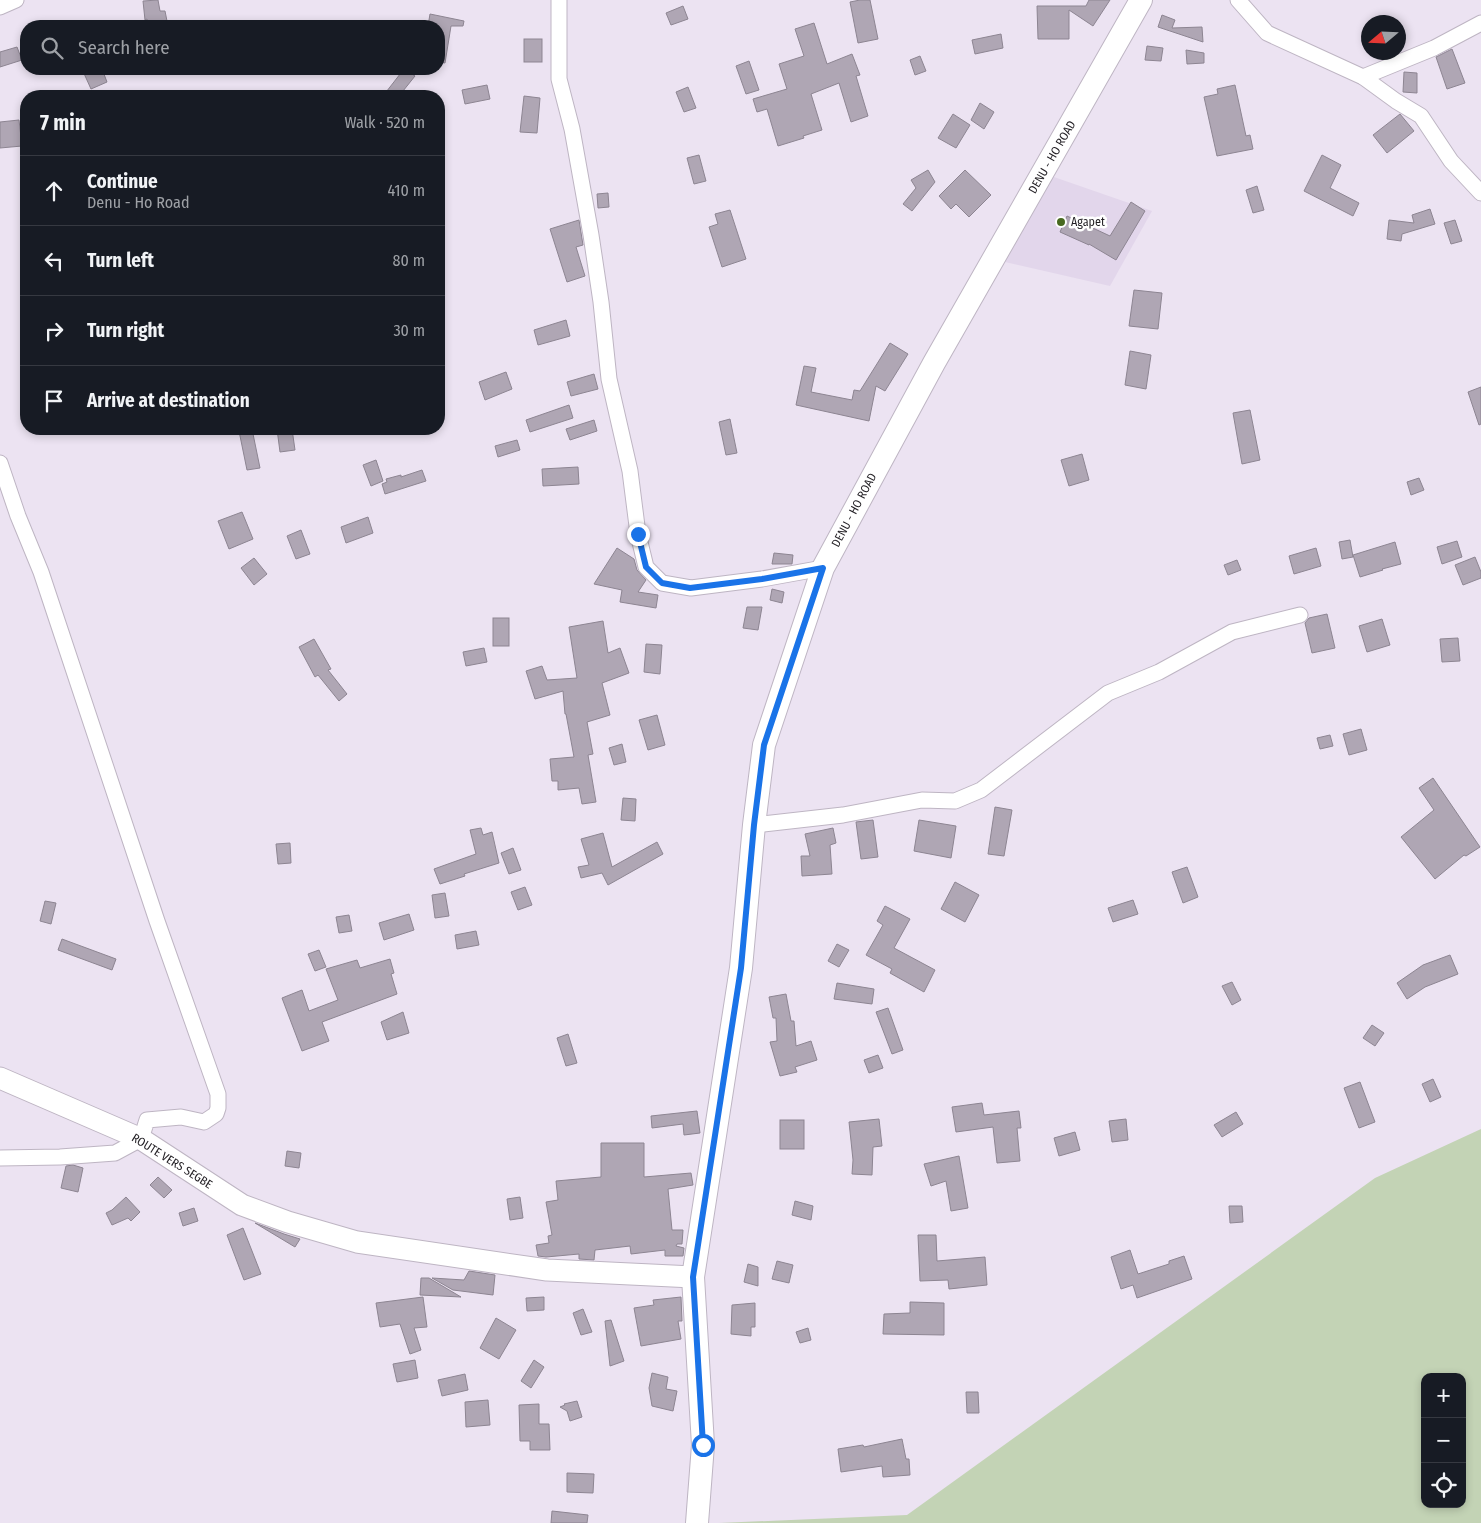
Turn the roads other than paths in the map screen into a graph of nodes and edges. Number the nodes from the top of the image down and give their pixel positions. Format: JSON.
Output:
{"nodes":[{"id":1,"x":16,"y":0,"type":"edge"},
{"id":2,"x":559,"y":0,"type":"edge"},
{"id":3,"x":1141,"y":0,"type":"edge"},
{"id":4,"x":1238,"y":0,"type":"edge"},
{"id":5,"x":0,"y":7,"type":"edge"},
{"id":6,"x":1481,"y":22,"type":"edge"},
{"id":7,"x":1363,"y":77,"type":"junction"},
{"id":8,"x":1481,"y":193,"type":"edge"},
{"id":9,"x":0,"y":463,"type":"edge"},
{"id":10,"x":823,"y":568,"type":"junction"},
{"id":11,"x":1300,"y":615,"type":"dead end"},
{"id":12,"x":754,"y":825,"type":"junction"},
{"id":13,"x":0,"y":1078,"type":"edge"},
{"id":14,"x":141,"y":1139,"type":"junction"},
{"id":15,"x":0,"y":1158,"type":"edge"},
{"id":16,"x":693,"y":1277,"type":"junction"},
{"id":17,"x":697,"y":1523,"type":"edge"}],
"edges":[{"from":1,"to":5,"type":"street"},
{"from":2,"to":10,"type":"street"},
{"from":3,"to":10,"type":"main road","name":"DENU - HO ROAD"},
{"from":4,"to":7,"type":"street"},
{"from":6,"to":7,"type":"street"},
{"from":7,"to":8,"type":"street"},
{"from":9,"to":14,"type":"street"},
{"from":10,"to":12,"type":"main road","name":"DENU - HO ROAD"},
{"from":11,"to":12,"type":"street"},
{"from":12,"to":16,"type":"main road","name":"DENU - HO ROAD"},
{"from":13,"to":14,"type":"main road","name":"ROUTE VERS SEGBE"},
{"from":14,"to":15,"type":"street"},
{"from":14,"to":16,"type":"main road","name":"ROUTE VERS SEGBE"},
{"from":16,"to":17,"type":"main road","name":"DENU - HO ROAD"}]}
